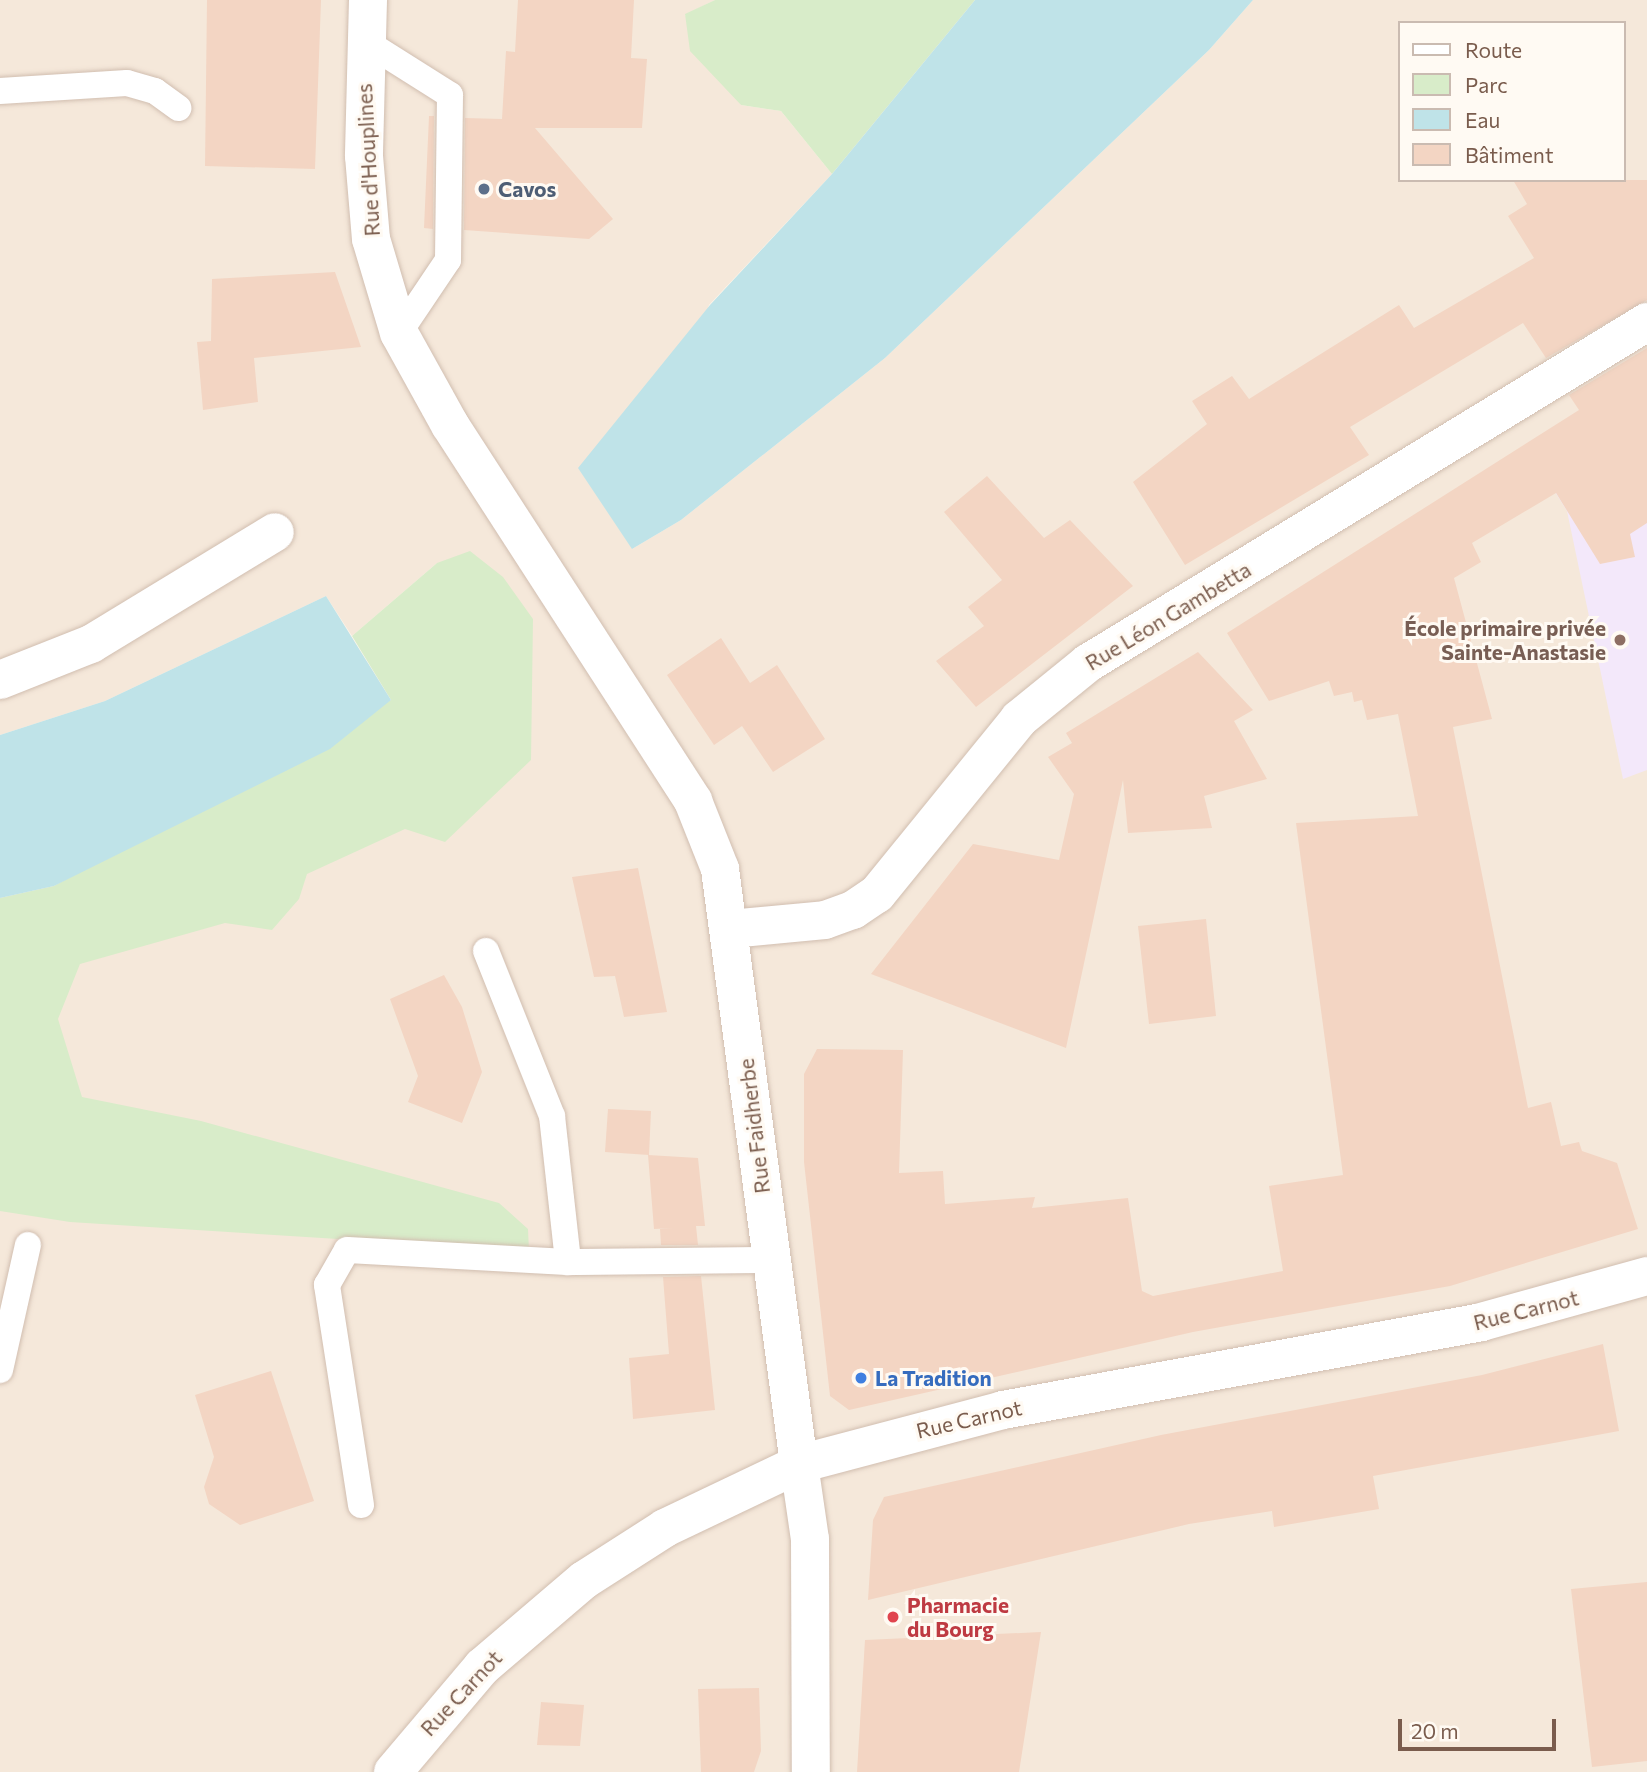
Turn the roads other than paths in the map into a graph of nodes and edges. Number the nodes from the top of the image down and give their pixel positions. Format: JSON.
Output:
{"nodes":[{"id":1,"x":368,"y":0,"type":"edge"},
{"id":2,"x":366,"y":41,"type":"junction"},
{"id":3,"x":0,"y":91,"type":"edge"},
{"id":4,"x":178,"y":108,"type":"dead end"},
{"id":5,"x":1647,"y":322,"type":"edge"},
{"id":6,"x":399,"y":333,"type":"junction"},
{"id":7,"x":275,"y":532,"type":"dead end"},
{"id":8,"x":520,"y":534,"type":"joint"},
{"id":9,"x":0,"y":680,"type":"edge"},
{"id":10,"x":730,"y":929,"type":"junction"},
{"id":11,"x":486,"y":951,"type":"dead end"},
{"id":12,"x":28,"y":1245,"type":"dead end"},
{"id":13,"x":770,"y":1260,"type":"junction"},
{"id":14,"x":568,"y":1262,"type":"junction"},
{"id":15,"x":1647,"y":1276,"type":"edge"},
{"id":16,"x":0,"y":1370,"type":"edge"},
{"id":17,"x":799,"y":1464,"type":"junction"},
{"id":18,"x":361,"y":1505,"type":"dead end"},
{"id":19,"x":393,"y":1772,"type":"edge"},
{"id":20,"x":811,"y":1772,"type":"edge"}],
"edges":[{"from":1,"to":2,"type":"street","name":"Rue d'Houplines"},
{"from":2,"to":6,"type":"street","name":"Rue d'Houplines"},
{"from":2,"to":6,"type":"lane"},
{"from":3,"to":4,"type":"lane"},
{"from":5,"to":10,"type":"street","name":"Rue Léon Gambetta"},
{"from":6,"to":8,"type":"street","name":"Rue d'Houplines"},
{"from":7,"to":9,"type":"street"},
{"from":8,"to":10,"type":"street","name":"Rue Faidherbe"},
{"from":10,"to":13,"type":"street","name":"Rue Faidherbe"},
{"from":11,"to":14,"type":"lane"},
{"from":12,"to":16,"type":"lane"},
{"from":13,"to":14,"type":"lane"},
{"from":13,"to":17,"type":"street","name":"Rue Faidherbe"},
{"from":14,"to":18,"type":"lane"},
{"from":15,"to":17,"type":"street","name":"Rue Carnot"},
{"from":17,"to":19,"type":"street","name":"Rue Carnot"},
{"from":17,"to":20,"type":"street","name":"Rue Faidherbe"}]}
